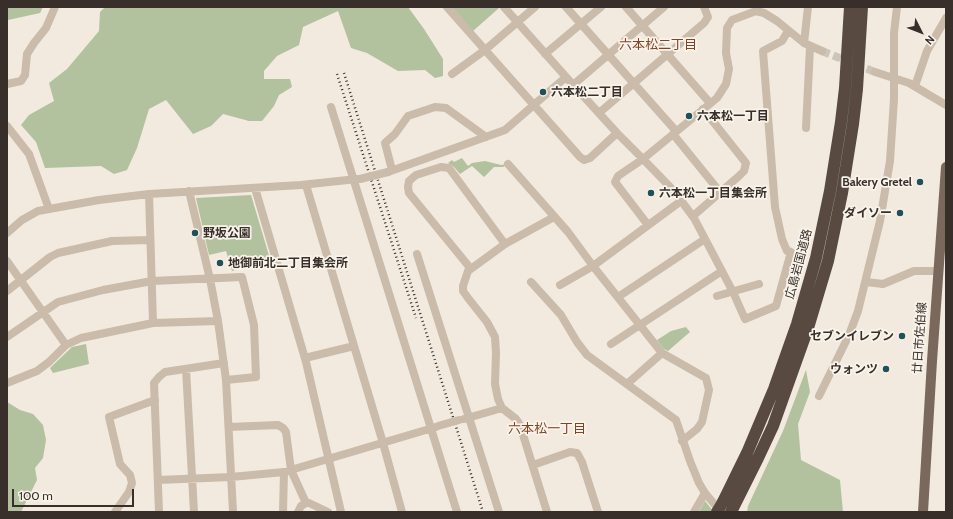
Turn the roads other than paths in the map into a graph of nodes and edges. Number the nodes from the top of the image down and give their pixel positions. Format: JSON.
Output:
{"nodes":[{"id":1,"x":55,"y":7,"type":"edge"},
{"id":2,"x":447,"y":7,"type":"edge"},
{"id":3,"x":504,"y":7,"type":"edge"},
{"id":4,"x":535,"y":7,"type":"edge"},
{"id":5,"x":566,"y":7,"type":"edge"},
{"id":6,"x":601,"y":7,"type":"edge"},
{"id":7,"x":626,"y":7,"type":"edge"},
{"id":8,"x":664,"y":7,"type":"edge"},
{"id":9,"x":704,"y":7,"type":"edge"},
{"id":10,"x":808,"y":7,"type":"edge"},
{"id":11,"x":850,"y":7,"type":"edge"},
{"id":12,"x":862,"y":7,"type":"edge"},
{"id":13,"x":897,"y":7,"type":"edge"},
{"id":14,"x":946,"y":18,"type":"edge"},
{"id":15,"x":517,"y":22,"type":"junction"},
{"id":16,"x":581,"y":24,"type":"junction"},
{"id":17,"x":642,"y":26,"type":"junction"},
{"id":18,"x":788,"y":31,"type":"junction"},
{"id":19,"x":807,"y":45,"type":"junction"},
{"id":20,"x":485,"y":50,"type":"junction"},
{"id":21,"x":822,"y":51,"type":"tunnel mouth"},
{"id":22,"x":545,"y":54,"type":"junction"},
{"id":23,"x":608,"y":54,"type":"junction"},
{"id":24,"x":667,"y":55,"type":"junction"},
{"id":25,"x":875,"y":72,"type":"tunnel mouth"},
{"id":26,"x":452,"y":74,"type":"dead end"},
{"id":27,"x":566,"y":77,"type":"junction"},
{"id":28,"x":894,"y":78,"type":"junction"},
{"id":29,"x":634,"y":83,"type":"junction"},
{"id":30,"x":7,"y":84,"type":"edge"},
{"id":31,"x":573,"y":85,"type":"junction"},
{"id":32,"x":915,"y":86,"type":"junction"},
{"id":33,"x":710,"y":103,"type":"junction"},
{"id":34,"x":534,"y":105,"type":"junction"},
{"id":35,"x":946,"y":106,"type":"edge"},
{"id":36,"x":330,"y":107,"type":"dead end"},
{"id":37,"x":703,"y":109,"type":"junction"},
{"id":38,"x":599,"y":113,"type":"junction"},
{"id":39,"x":7,"y":126,"type":"edge"},
{"id":40,"x":806,"y":128,"type":"dead end"},
{"id":41,"x":675,"y":132,"type":"junction"},
{"id":42,"x":617,"y":133,"type":"junction"},
{"id":43,"x":486,"y":137,"type":"junction"},
{"id":44,"x":643,"y":158,"type":"junction"},
{"id":45,"x":508,"y":164,"type":"dead end"},
{"id":46,"x":946,"y":167,"type":"edge"},
{"id":47,"x":390,"y":171,"type":"junction"},
{"id":48,"x":356,"y":179,"type":"junction"},
{"id":49,"x":306,"y":185,"type":"junction"},
{"id":50,"x":255,"y":188,"type":"junction"},
{"id":51,"x":190,"y":191,"type":"junction"},
{"id":52,"x":720,"y":192,"type":"junction"},
{"id":53,"x":149,"y":194,"type":"junction"},
{"id":54,"x":945,"y":200,"type":"edge"},
{"id":55,"x":681,"y":201,"type":"junction"},
{"id":56,"x":49,"y":209,"type":"junction"},
{"id":57,"x":693,"y":216,"type":"junction"},
{"id":58,"x":554,"y":217,"type":"junction"},
{"id":59,"x":648,"y":225,"type":"junction"},
{"id":60,"x":7,"y":233,"type":"edge"},
{"id":61,"x":705,"y":239,"type":"junction"},
{"id":62,"x":150,"y":240,"type":"junction"},
{"id":63,"x":505,"y":244,"type":"junction"},
{"id":64,"x":417,"y":254,"type":"dead end"},
{"id":65,"x":7,"y":261,"type":"edge"},
{"id":66,"x":593,"y":266,"type":"junction"},
{"id":67,"x":471,"y":269,"type":"junction"},
{"id":68,"x":938,"y":270,"type":"junction"},
{"id":69,"x":722,"y":271,"type":"junction"},
{"id":70,"x":210,"y":279,"type":"junction"},
{"id":71,"x":21,"y":280,"type":"junction"},
{"id":72,"x":152,"y":281,"type":"junction"},
{"id":73,"x":531,"y":282,"type":"dead end"},
{"id":74,"x":866,"y":282,"type":"junction"},
{"id":75,"x":759,"y":284,"type":"dead end"},
{"id":76,"x":560,"y":285,"type":"dead end"},
{"id":77,"x":7,"y":291,"type":"edge"},
{"id":78,"x":733,"y":292,"type":"junction"},
{"id":79,"x":717,"y":296,"type":"dead end"},
{"id":80,"x":618,"y":297,"type":"junction"},
{"id":81,"x":43,"y":311,"type":"junction"},
{"id":82,"x":218,"y":321,"type":"junction"},
{"id":83,"x":153,"y":323,"type":"junction"},
{"id":84,"x":639,"y":325,"type":"junction"},
{"id":85,"x":7,"y":337,"type":"edge"},
{"id":86,"x":611,"y":344,"type":"dead end"},
{"id":87,"x":66,"y":345,"type":"junction"},
{"id":88,"x":354,"y":346,"type":"junction"},
{"id":89,"x":662,"y":353,"type":"junction"},
{"id":90,"x":305,"y":358,"type":"junction"},
{"id":91,"x":224,"y":363,"type":"junction"},
{"id":92,"x":186,"y":369,"type":"junction"},
{"id":93,"x":226,"y":380,"type":"junction"},
{"id":94,"x":7,"y":383,"type":"edge"},
{"id":95,"x":627,"y":384,"type":"junction"},
{"id":96,"x":819,"y":396,"type":"dead end"},
{"id":97,"x":155,"y":400,"type":"junction"},
{"id":98,"x":502,"y":408,"type":"junction"},
{"id":99,"x":469,"y":417,"type":"junction"},
{"id":100,"x":229,"y":427,"type":"junction"},
{"id":101,"x":435,"y":428,"type":"junction"},
{"id":102,"x":682,"y":441,"type":"junction"},
{"id":103,"x":383,"y":443,"type":"junction"},
{"id":104,"x":328,"y":459,"type":"junction"},
{"id":105,"x":533,"y":465,"type":"junction"},
{"id":106,"x":288,"y":471,"type":"junction"},
{"id":107,"x":232,"y":477,"type":"junction"},
{"id":108,"x":193,"y":479,"type":"junction"},
{"id":109,"x":158,"y":480,"type":"junction"},
{"id":110,"x":705,"y":493,"type":"junction"},
{"id":111,"x":306,"y":503,"type":"junction"},
{"id":112,"x":720,"y":509,"type":"edge"},
{"id":113,"x":115,"y":512,"type":"edge"},
{"id":114,"x":159,"y":512,"type":"edge"},
{"id":115,"x":194,"y":512,"type":"edge"},
{"id":116,"x":233,"y":512,"type":"edge"},
{"id":117,"x":283,"y":512,"type":"edge"},
{"id":118,"x":298,"y":512,"type":"edge"},
{"id":119,"x":328,"y":512,"type":"edge"},
{"id":120,"x":340,"y":512,"type":"edge"},
{"id":121,"x":402,"y":512,"type":"edge"},
{"id":122,"x":457,"y":512,"type":"edge"},
{"id":123,"x":499,"y":512,"type":"edge"},
{"id":124,"x":547,"y":512,"type":"edge"},
{"id":125,"x":598,"y":512,"type":"edge"},
{"id":126,"x":694,"y":512,"type":"edge"},
{"id":127,"x":731,"y":512,"type":"edge"},
{"id":128,"x":922,"y":512,"type":"edge"}],
"edges":[{"from":1,"to":30,"type":"street"},
{"from":2,"to":20,"type":"street"},
{"from":3,"to":15,"type":"street"},
{"from":4,"to":15,"type":"street"},
{"from":5,"to":16,"type":"street"},
{"from":6,"to":16,"type":"street"},
{"from":7,"to":17,"type":"street"},
{"from":8,"to":17,"type":"street"},
{"from":9,"to":24,"type":"street"},
{"from":10,"to":19,"type":"street"},
{"from":11,"to":112,"type":"highway","name":"広島岩国道路"},
{"from":12,"to":127,"type":"highway"},
{"from":13,"to":28,"type":"street"},
{"from":14,"to":32,"type":"street"},
{"from":15,"to":20,"type":"street"},
{"from":15,"to":22,"type":"street"},
{"from":16,"to":22,"type":"street"},
{"from":16,"to":23,"type":"street"},
{"from":17,"to":23,"type":"street"},
{"from":17,"to":24,"type":"street"},
{"from":18,"to":19,"type":"street"},
{"from":18,"to":33,"type":"street"},
{"from":18,"to":78,"type":"street"},
{"from":19,"to":21,"type":"street"},
{"from":19,"to":40,"type":"street"},
{"from":20,"to":26,"type":"street"},
{"from":20,"to":34,"type":"street"},
{"from":22,"to":27,"type":"street"},
{"from":23,"to":29,"type":"street"},
{"from":23,"to":31,"type":"street"},
{"from":24,"to":29,"type":"street"},
{"from":24,"to":33,"type":"street"},
{"from":25,"to":28,"type":"street"},
{"from":27,"to":31,"type":"street"},
{"from":27,"to":34,"type":"street"},
{"from":28,"to":32,"type":"street"},
{"from":28,"to":74,"type":"street"},
{"from":29,"to":38,"type":"street"},
{"from":29,"to":41,"type":"street"},
{"from":31,"to":38,"type":"street"},
{"from":32,"to":35,"type":"street"},
{"from":33,"to":37,"type":"street"},
{"from":34,"to":42,"type":"street"},
{"from":34,"to":43,"type":"street"},
{"from":36,"to":48,"type":"street"},
{"from":37,"to":41,"type":"street"},
{"from":37,"to":52,"type":"street"},
{"from":38,"to":42,"type":"street"},
{"from":39,"to":56,"type":"street"},
{"from":41,"to":44,"type":"street"},
{"from":41,"to":52,"type":"street"},
{"from":42,"to":44,"type":"street"},
{"from":43,"to":47,"type":"street"},
{"from":43,"to":47,"type":"street"},
{"from":44,"to":55,"type":"street"},
{"from":44,"to":59,"type":"street"},
{"from":45,"to":58,"type":"street"},
{"from":46,"to":54,"type":"main road","name":"廿日市佐伯線"},
{"from":47,"to":48,"type":"street","bridge":true},
{"from":48,"to":49,"type":"street"},
{"from":48,"to":101,"type":"street"},
{"from":49,"to":50,"type":"street"},
{"from":49,"to":88,"type":"street"},
{"from":50,"to":51,"type":"street"},
{"from":50,"to":90,"type":"street"},
{"from":51,"to":53,"type":"street"},
{"from":51,"to":70,"type":"street"},
{"from":52,"to":57,"type":"street"},
{"from":53,"to":56,"type":"street"},
{"from":53,"to":62,"type":"street"},
{"from":54,"to":68,"type":"main road","name":"廿日市佐伯線"},
{"from":55,"to":57,"type":"street"},
{"from":55,"to":59,"type":"street"},
{"from":56,"to":60,"type":"street"},
{"from":57,"to":61,"type":"street"},
{"from":58,"to":63,"type":"street"},
{"from":58,"to":66,"type":"street"},
{"from":59,"to":66,"type":"street"},
{"from":61,"to":69,"type":"street"},
{"from":61,"to":80,"type":"street"},
{"from":62,"to":71,"type":"street"},
{"from":62,"to":72,"type":"street"},
{"from":63,"to":67,"type":"street"},
{"from":63,"to":67,"type":"street"},
{"from":64,"to":99,"type":"street"},
{"from":65,"to":71,"type":"street"},
{"from":66,"to":76,"type":"street"},
{"from":66,"to":80,"type":"street"},
{"from":67,"to":98,"type":"street"},
{"from":68,"to":74,"type":"street"},
{"from":68,"to":128,"type":"main road","name":"廿日市佐伯線"},
{"from":69,"to":78,"type":"street"},
{"from":69,"to":84,"type":"street"},
{"from":70,"to":72,"type":"street"},
{"from":70,"to":82,"type":"street"},
{"from":70,"to":93,"type":"street"},
{"from":71,"to":77,"type":"street"},
{"from":71,"to":81,"type":"street"},
{"from":72,"to":81,"type":"street"},
{"from":72,"to":83,"type":"street"},
{"from":73,"to":95,"type":"street"},
{"from":74,"to":96,"type":"street"},
{"from":75,"to":78,"type":"street"},
{"from":78,"to":79,"type":"street"},
{"from":80,"to":84,"type":"street"},
{"from":81,"to":85,"type":"street"},
{"from":81,"to":87,"type":"street"},
{"from":82,"to":83,"type":"street"},
{"from":82,"to":91,"type":"street"},
{"from":83,"to":87,"type":"street"},
{"from":84,"to":86,"type":"street"},
{"from":84,"to":89,"type":"street"},
{"from":87,"to":94,"type":"street"},
{"from":88,"to":90,"type":"street"},
{"from":88,"to":103,"type":"street"},
{"from":89,"to":95,"type":"street"},
{"from":89,"to":102,"type":"street"},
{"from":90,"to":104,"type":"street"},
{"from":91,"to":92,"type":"street"},
{"from":91,"to":93,"type":"street"},
{"from":92,"to":97,"type":"street"},
{"from":92,"to":108,"type":"street"},
{"from":93,"to":100,"type":"street"},
{"from":95,"to":102,"type":"street"},
{"from":97,"to":109,"type":"street"},
{"from":97,"to":113,"type":"street"},
{"from":98,"to":99,"type":"street"},
{"from":98,"to":105,"type":"street"},
{"from":99,"to":101,"type":"street","bridge":true},
{"from":99,"to":123,"type":"street"},
{"from":100,"to":106,"type":"street"},
{"from":100,"to":107,"type":"street"},
{"from":101,"to":103,"type":"street"},
{"from":101,"to":122,"type":"street"},
{"from":102,"to":110,"type":"street"},
{"from":103,"to":104,"type":"street"},
{"from":103,"to":121,"type":"street"},
{"from":104,"to":106,"type":"street"},
{"from":104,"to":120,"type":"street"},
{"from":105,"to":124,"type":"street"},
{"from":105,"to":125,"type":"street"},
{"from":106,"to":107,"type":"street"},
{"from":106,"to":111,"type":"street"},
{"from":106,"to":117,"type":"street"},
{"from":107,"to":108,"type":"street"},
{"from":107,"to":116,"type":"street"},
{"from":108,"to":109,"type":"street"},
{"from":108,"to":115,"type":"street"},
{"from":109,"to":114,"type":"street"},
{"from":110,"to":112,"type":"street"},
{"from":110,"to":126,"type":"street"},
{"from":111,"to":118,"type":"street"},
{"from":111,"to":119,"type":"street"}]}
